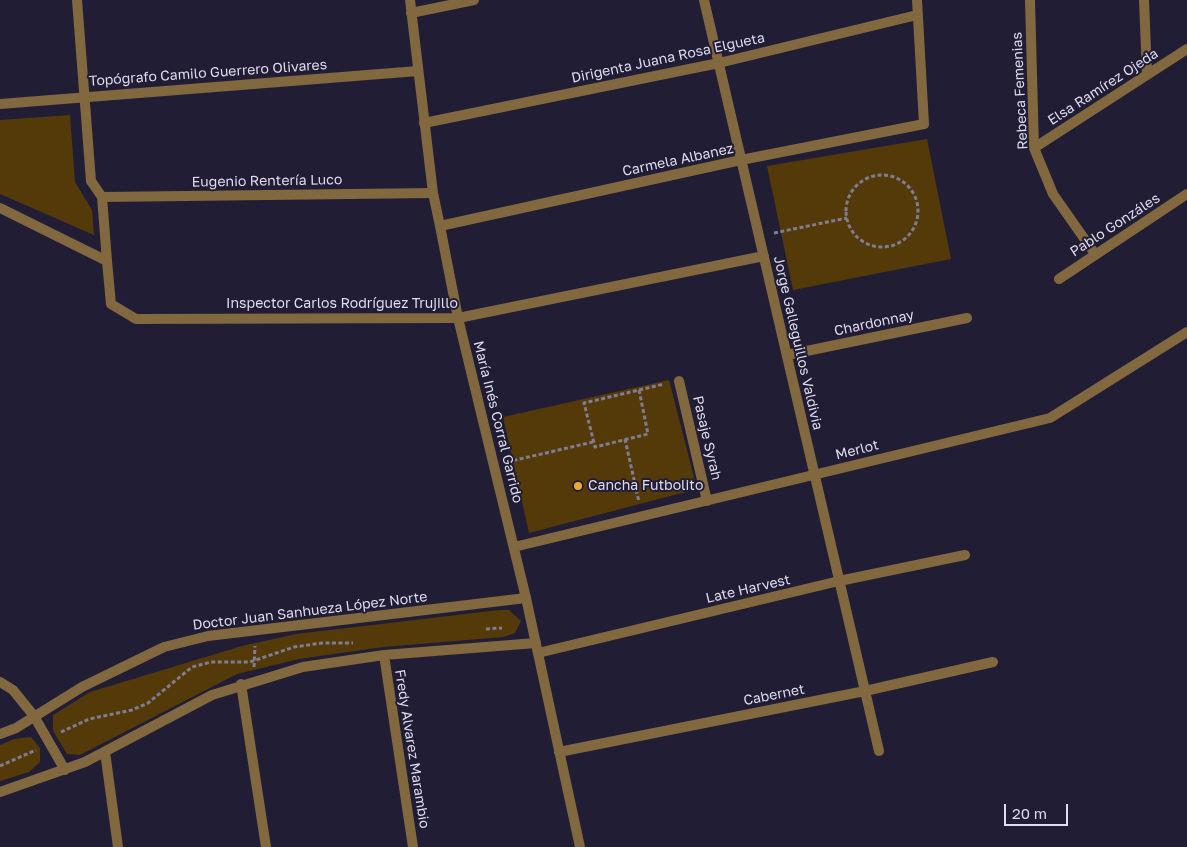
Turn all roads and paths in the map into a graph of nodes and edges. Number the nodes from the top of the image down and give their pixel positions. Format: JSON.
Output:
{"nodes":[{"id":1,"x":77,"y":0,"type":"edge"},
{"id":2,"x":410,"y":0,"type":"edge"},
{"id":3,"x":474,"y":0,"type":"edge"},
{"id":4,"x":704,"y":0,"type":"edge"},
{"id":5,"x":917,"y":0,"type":"edge"},
{"id":6,"x":1030,"y":0,"type":"edge"},
{"id":7,"x":1144,"y":0,"type":"edge"},
{"id":8,"x":411,"y":13,"type":"junction"},
{"id":9,"x":917,"y":15,"type":"junction"},
{"id":10,"x":1187,"y":49,"type":"edge"},
{"id":11,"x":718,"y":63,"type":"junction"},
{"id":12,"x":418,"y":71,"type":"junction"},
{"id":13,"x":1147,"y":75,"type":"junction"},
{"id":14,"x":84,"y":96,"type":"junction"},
{"id":15,"x":0,"y":104,"type":"edge"},
{"id":16,"x":424,"y":123,"type":"junction"},
{"id":17,"x":1034,"y":148,"type":"junction"},
{"id":18,"x":741,"y":160,"type":"junction"},
{"id":19,"x":433,"y":192,"type":"junction"},
{"id":20,"x":1187,"y":194,"type":"edge"},
{"id":21,"x":102,"y":197,"type":"junction"},
{"id":22,"x":0,"y":208,"type":"edge"},
{"id":23,"x":846,"y":218,"type":"junction"},
{"id":24,"x":440,"y":226,"type":"junction"},
{"id":25,"x":759,"y":236,"type":"junction"},
{"id":26,"x":1095,"y":254,"type":"junction"},
{"id":27,"x":764,"y":256,"type":"junction"},
{"id":28,"x":107,"y":261,"type":"junction"},
{"id":29,"x":1059,"y":279,"type":"dead end"},
{"id":30,"x":458,"y":318,"type":"junction"},
{"id":31,"x":967,"y":318,"type":"dead end"},
{"id":32,"x":1187,"y":332,"type":"edge"},
{"id":33,"x":787,"y":355,"type":"junction"},
{"id":34,"x":680,"y":381,"type":"joint"},
{"id":35,"x":639,"y":390,"type":"junction"},
{"id":36,"x":625,"y":440,"type":"junction"},
{"id":37,"x":593,"y":442,"type":"junction"},
{"id":38,"x":494,"y":465,"type":"junction"},
{"id":39,"x":815,"y":475,"type":"junction"},
{"id":40,"x":707,"y":501,"type":"junction"},
{"id":41,"x":642,"y":517,"type":"junction"},
{"id":42,"x":514,"y":547,"type":"junction"},
{"id":43,"x":965,"y":555,"type":"dead end"},
{"id":44,"x":840,"y":581,"type":"junction"},
{"id":45,"x":526,"y":598,"type":"junction"},
{"id":46,"x":497,"y":601,"type":"junction"},
{"id":47,"x":255,"y":630,"type":"junction"},
{"id":48,"x":506,"y":646,"type":"junction"},
{"id":49,"x":537,"y":648,"type":"junction"},
{"id":50,"x":384,"y":655,"type":"junction"},
{"id":51,"x":993,"y":662,"type":"dead end"},
{"id":52,"x":254,"y":680,"type":"junction"},
{"id":53,"x":0,"y":682,"type":"edge"},
{"id":54,"x":241,"y":684,"type":"junction"},
{"id":55,"x":865,"y":691,"type":"junction"},
{"id":56,"x":34,"y":716,"type":"junction"},
{"id":57,"x":0,"y":734,"type":"edge"},
{"id":58,"x":48,"y":740,"type":"junction"},
{"id":59,"x":879,"y":751,"type":"dead end"},
{"id":60,"x":105,"y":752,"type":"junction"},
{"id":61,"x":559,"y":752,"type":"junction"},
{"id":62,"x":0,"y":766,"type":"edge"},
{"id":63,"x":65,"y":770,"type":"junction"},
{"id":64,"x":0,"y":792,"type":"edge"},
{"id":65,"x":118,"y":847,"type":"edge"},
{"id":66,"x":266,"y":847,"type":"edge"},
{"id":67,"x":413,"y":847,"type":"edge"},
{"id":68,"x":580,"y":847,"type":"edge"}],
"edges":[{"from":1,"to":14,"type":"street"},
{"from":2,"to":8,"type":"street","name":"María Inés Corral Garrido"},
{"from":3,"to":8,"type":"street"},
{"from":4,"to":11,"type":"street","name":"Jorge Galleguillos Valdivia"},
{"from":5,"to":9,"type":"street"},
{"from":6,"to":17,"type":"street","name":"Rebeca Femenias"},
{"from":7,"to":13,"type":"street"},
{"from":8,"to":12,"type":"street","name":"María Inés Corral Garrido"},
{"from":9,"to":11,"type":"street","name":"Dirigenta Juana Rosa Elgueta"},
{"from":9,"to":18,"type":"street","name":"Carmela Albanez"},
{"from":10,"to":13,"type":"street","name":"Elsa Ramírez Ojeda"},
{"from":11,"to":16,"type":"street","name":"Dirigenta Juana Rosa Elgueta"},
{"from":11,"to":18,"type":"street","name":"Jorge Galleguillos Valdivia"},
{"from":12,"to":14,"type":"street","name":"Topógrafo Camilo Guerrero Olivares"},
{"from":12,"to":16,"type":"street","name":"María Inés Corral Garrido"},
{"from":13,"to":17,"type":"street","name":"Elsa Ramírez Ojeda"},
{"from":14,"to":15,"type":"street","name":"Topógrafo Camilo Guerrero Olivares"},
{"from":14,"to":21,"type":"street"},
{"from":16,"to":19,"type":"street","name":"María Inés Corral Garrido"},
{"from":17,"to":26,"type":"street","name":"Rebeca Femenias"},
{"from":18,"to":24,"type":"street","name":"Carmela Albanez"},
{"from":18,"to":25,"type":"street","name":"Jorge Galleguillos Valdivia"},
{"from":19,"to":21,"type":"street","name":"Eugenio Rentería Luco"},
{"from":19,"to":24,"type":"street","name":"María Inés Corral Garrido"},
{"from":20,"to":26,"type":"street","name":"Pablo Gonzáles"},
{"from":21,"to":28,"type":"street"},
{"from":22,"to":28,"type":"street"},
{"from":23,"to":23,"type":"path"},
{"from":23,"to":25,"type":"path"},
{"from":24,"to":30,"type":"street","name":"María Inés Corral Garrido"},
{"from":25,"to":27,"type":"street","name":"Jorge Galleguillos Valdivia"},
{"from":26,"to":29,"type":"street","name":"Pablo Gonzáles"},
{"from":27,"to":30,"type":"street","name":"Inspector Carlos Rodríguez Trujillo"},
{"from":27,"to":33,"type":"street","name":"Jorge Galleguillos Valdivia"},
{"from":28,"to":30,"type":"street","name":"Inspector Carlos Rodríguez Trujillo"},
{"from":30,"to":38,"type":"street","name":"María Inés Corral Garrido"},
{"from":31,"to":33,"type":"street","name":"Chardonnay"},
{"from":32,"to":39,"type":"street","name":"Merlot"},
{"from":33,"to":39,"type":"street","name":"Jorge Galleguillos Valdivia"},
{"from":34,"to":35,"type":"path"},
{"from":34,"to":40,"type":"street","name":"Pasaje Syrah"},
{"from":35,"to":36,"type":"path"},
{"from":35,"to":37,"type":"path"},
{"from":36,"to":37,"type":"path"},
{"from":36,"to":41,"type":"path"},
{"from":37,"to":38,"type":"path"},
{"from":38,"to":42,"type":"street","name":"María Inés Corral Garrido"},
{"from":39,"to":40,"type":"street","name":"Merlot"},
{"from":39,"to":44,"type":"street","name":"Jorge Galleguillos Valdivia"},
{"from":40,"to":41,"type":"street","name":"Merlot"},
{"from":41,"to":42,"type":"street","name":"Merlot"},
{"from":42,"to":45,"type":"street","name":"María Inés Corral Garrido"},
{"from":43,"to":44,"type":"street","name":"Late Harvest"},
{"from":44,"to":49,"type":"street","name":"Late Harvest"},
{"from":44,"to":55,"type":"street","name":"Jorge Galleguillos Valdivia"},
{"from":45,"to":46,"type":"street","name":"Doctor Juan Sanhueza López Norte"},
{"from":45,"to":49,"type":"street","name":"María Inés Corral Garrido"},
{"from":46,"to":47,"type":"street","name":"Doctor Juan Sanhueza López Norte"},
{"from":46,"to":48,"type":"path"},
{"from":47,"to":52,"type":"path"},
{"from":47,"to":56,"type":"street","name":"Doctor Juan Sanhueza López Norte"},
{"from":48,"to":49,"type":"street","name":"Late Harvest"},
{"from":48,"to":50,"type":"street","name":"Late Harvest"},
{"from":49,"to":61,"type":"street","name":"María Inés Corral Garrido"},
{"from":50,"to":52,"type":"street","name":"Late Harvest"},
{"from":50,"to":67,"type":"street","name":"Fredy Alvarez Marambio"},
{"from":51,"to":55,"type":"street","name":"Cabernet"},
{"from":52,"to":54,"type":"street","name":"Late Harvest"},
{"from":53,"to":56,"type":"street"},
{"from":54,"to":60,"type":"street","name":"Late Harvest"},
{"from":54,"to":66,"type":"street"},
{"from":55,"to":59,"type":"street","name":"Jorge Galleguillos Valdivia"},
{"from":55,"to":61,"type":"street","name":"Cabernet"},
{"from":56,"to":57,"type":"street","name":"Doctor Juan Sanhueza López Norte"},
{"from":56,"to":58,"type":"street"},
{"from":58,"to":62,"type":"path"},
{"from":58,"to":63,"type":"street"},
{"from":60,"to":63,"type":"street","name":"Late Harvest"},
{"from":60,"to":65,"type":"street"},
{"from":61,"to":68,"type":"street","name":"María Inés Corral Garrido"},
{"from":63,"to":64,"type":"street","name":"Late Harvest"}]}
